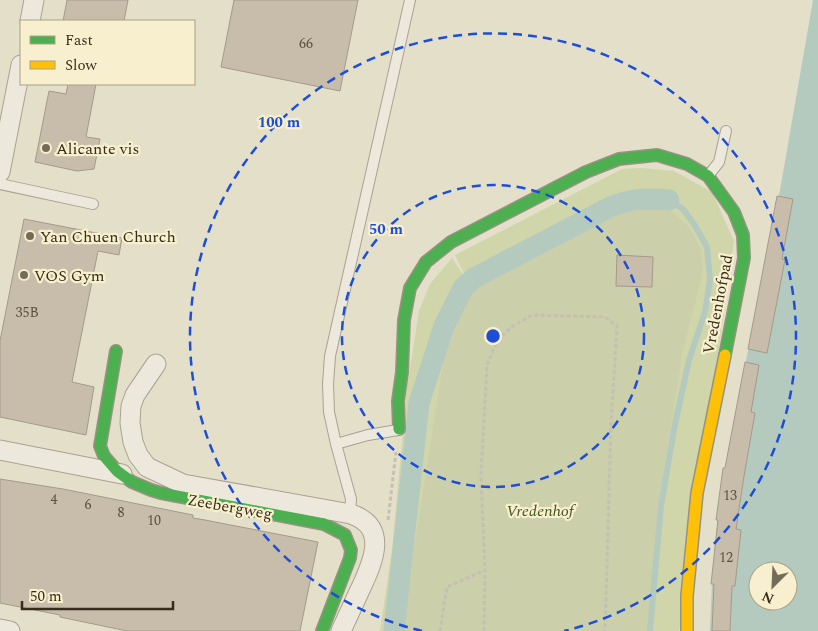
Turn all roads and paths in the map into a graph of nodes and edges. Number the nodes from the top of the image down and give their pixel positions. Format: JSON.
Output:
{"nodes":[{"id":1,"x":34,"y":0,"type":"edge"},
{"id":2,"x":410,"y":0,"type":"edge"},
{"id":3,"x":30,"y":20,"type":"edge"},
{"id":4,"x":20,"y":70,"type":"edge"},
{"id":5,"x":726,"y":131,"type":"dead end"},
{"id":6,"x":0,"y":172,"type":"edge"},
{"id":7,"x":708,"y":176,"type":"junction"},
{"id":8,"x":0,"y":184,"type":"edge"},
{"id":9,"x":93,"y":204,"type":"dead end"},
{"id":10,"x":116,"y":351,"type":"dead end"},
{"id":11,"x":156,"y":364,"type":"dead end"},
{"id":12,"x":399,"y":429,"type":"joint"},
{"id":13,"x":336,"y":444,"type":"junction"},
{"id":14,"x":0,"y":450,"type":"edge"},
{"id":15,"x":143,"y":464,"type":"junction"},
{"id":16,"x":120,"y":475,"type":"junction"},
{"id":17,"x":355,"y":515,"type":"junction"},
{"id":18,"x":342,"y":534,"type":"junction"},
{"id":19,"x":485,"y":570,"type":"junction"},
{"id":20,"x":0,"y":629,"type":"edge"},
{"id":21,"x":10,"y":631,"type":"edge"},
{"id":22,"x":322,"y":631,"type":"edge"},
{"id":23,"x":341,"y":631,"type":"edge"},
{"id":24,"x":440,"y":631,"type":"edge"},
{"id":25,"x":484,"y":631,"type":"edge"},
{"id":26,"x":605,"y":631,"type":"edge"},
{"id":27,"x":687,"y":631,"type":"edge"}],
"edges":[{"from":1,"to":3,"type":"street"},
{"from":2,"to":13,"type":"lane"},
{"from":4,"to":6,"type":"street"},
{"from":5,"to":7,"type":"lane"},
{"from":7,"to":12,"type":"street","name":"Vredenhofpad"},
{"from":7,"to":27,"type":"street","name":"Vredenhofpad"},
{"from":8,"to":9,"type":"lane"},
{"from":10,"to":16,"type":"street","name":"Zeebergweg"},
{"from":11,"to":15,"type":"street"},
{"from":12,"to":13,"type":"lane"},
{"from":13,"to":17,"type":"lane"},
{"from":14,"to":16,"type":"street","name":"Zeebergweg"},
{"from":15,"to":16,"type":"street"},
{"from":15,"to":17,"type":"street","name":"Zeebergweg"},
{"from":16,"to":18,"type":"street","name":"Zeebergweg"},
{"from":17,"to":18,"type":"lane"},
{"from":17,"to":23,"type":"street"},
{"from":18,"to":22,"type":"street"},
{"from":19,"to":24,"type":"path"},
{"from":19,"to":25,"type":"path"},
{"from":19,"to":26,"type":"path"},
{"from":20,"to":21,"type":"street"}]}
